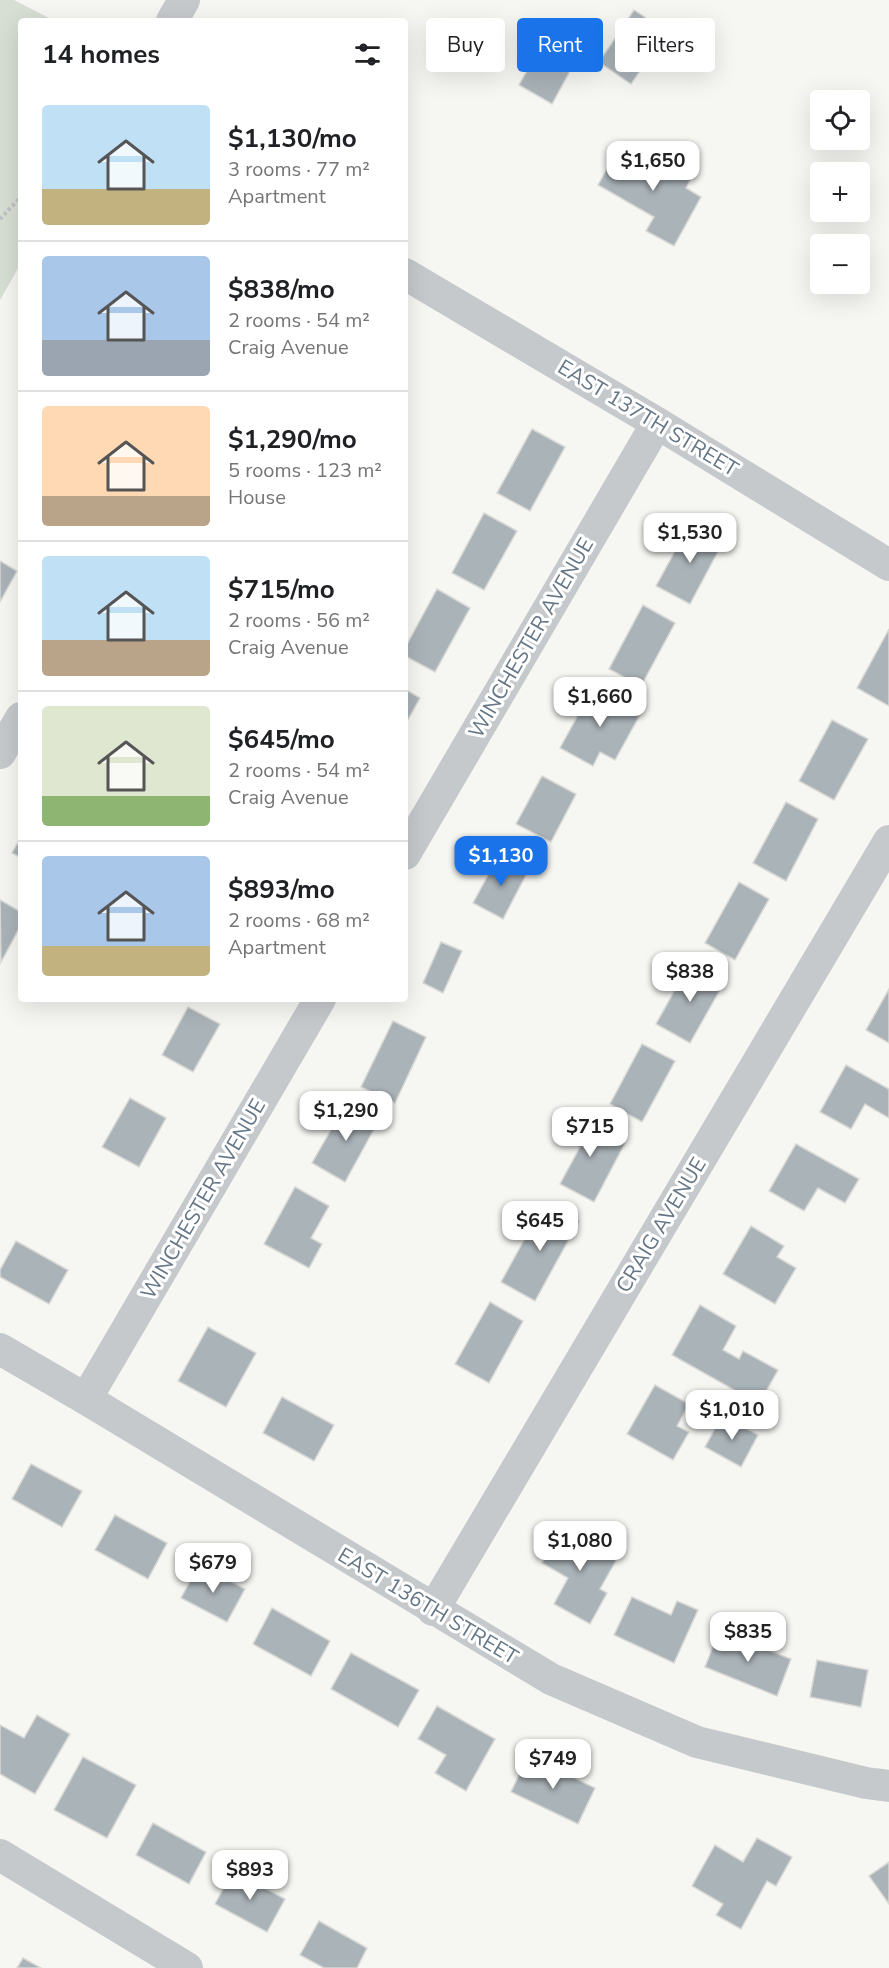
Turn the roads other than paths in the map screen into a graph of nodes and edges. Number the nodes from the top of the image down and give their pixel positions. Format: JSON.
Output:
{"nodes":[{"id":1,"x":184,"y":0,"type":"edge"},
{"id":2,"x":174,"y":18,"type":"edge"},
{"id":3,"x":408,"y":276,"type":"edge"},
{"id":4,"x":657,"y":423,"type":"junction"},
{"id":5,"x":889,"y":565,"type":"edge"},
{"id":6,"x":18,"y":723,"type":"edge"},
{"id":7,"x":0,"y":753,"type":"edge"},
{"id":8,"x":889,"y":841,"type":"edge"},
{"id":9,"x":408,"y":849,"type":"edge"},
{"id":10,"x":318,"y":1002,"type":"edge"},
{"id":11,"x":0,"y":1349,"type":"edge"},
{"id":12,"x":86,"y":1399,"type":"junction"},
{"id":13,"x":433,"y":1610,"type":"junction"},
{"id":14,"x":889,"y":1786,"type":"edge"},
{"id":15,"x":0,"y":1855,"type":"edge"},
{"id":16,"x":187,"y":1968,"type":"edge"}],
"edges":[{"from":1,"to":2,"type":"street"},
{"from":3,"to":4,"type":"street","name":"EAST 137TH STREET"},
{"from":4,"to":5,"type":"street","name":"EAST 137TH STREET"},
{"from":4,"to":9,"type":"street","name":"WINCHESTER AVENUE"},
{"from":6,"to":7,"type":"street"},
{"from":8,"to":13,"type":"street","name":"CRAIG AVENUE"},
{"from":10,"to":12,"type":"street","name":"WINCHESTER AVENUE"},
{"from":11,"to":12,"type":"street","name":"EAST 136TH STREET"},
{"from":12,"to":13,"type":"street","name":"EAST 136TH STREET"},
{"from":13,"to":14,"type":"street","name":"EAST 136TH STREET"},
{"from":15,"to":16,"type":"street"}]}
